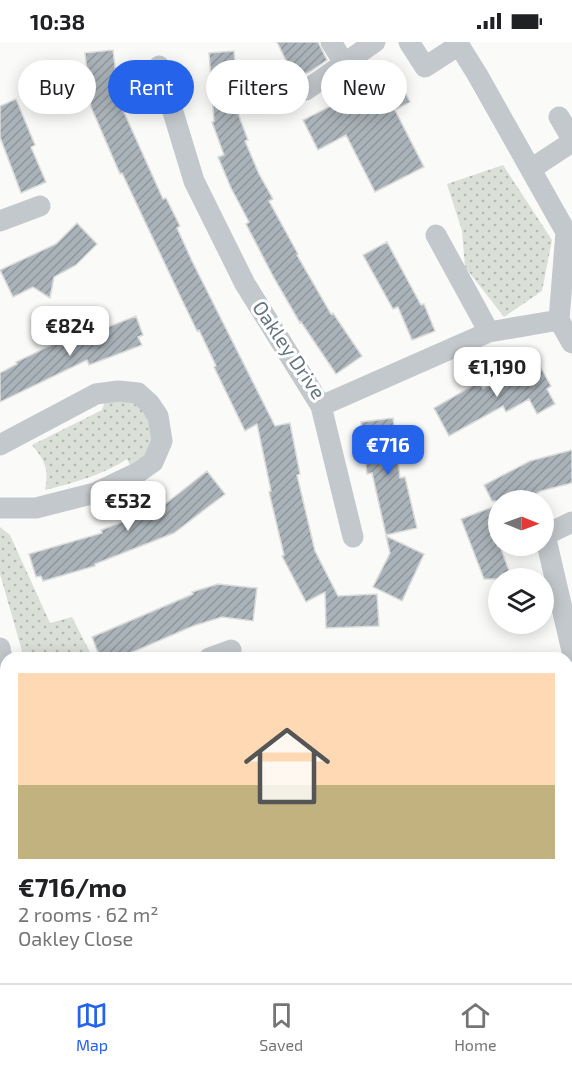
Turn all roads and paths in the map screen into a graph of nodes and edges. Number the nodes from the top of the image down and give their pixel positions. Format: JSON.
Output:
{"nodes":[{"id":1,"x":331,"y":42,"type":"edge"},
{"id":2,"x":375,"y":42,"type":"edge"},
{"id":3,"x":409,"y":42,"type":"edge"},
{"id":4,"x":458,"y":43,"type":"edge"},
{"id":5,"x":342,"y":60,"type":"edge"},
{"id":6,"x":348,"y":60,"type":"edge"},
{"id":7,"x":174,"y":114,"type":"edge"},
{"id":8,"x":559,"y":117,"type":"dead end"},
{"id":9,"x":572,"y":141,"type":"edge"},
{"id":10,"x":531,"y":169,"type":"junction"},
{"id":11,"x":40,"y":206,"type":"dead end"},
{"id":12,"x":0,"y":221,"type":"edge"},
{"id":13,"x":436,"y":235,"type":"dead end"},
{"id":14,"x":559,"y":320,"type":"junction"},
{"id":15,"x":489,"y":332,"type":"junction"},
{"id":16,"x":572,"y":343,"type":"edge"},
{"id":17,"x":321,"y":406,"type":"junction"},
{"id":18,"x":0,"y":445,"type":"edge"},
{"id":19,"x":0,"y":508,"type":"edge"},
{"id":20,"x":572,"y":522,"type":"edge"},
{"id":21,"x":352,"y":537,"type":"dead end"},
{"id":22,"x":231,"y":650,"type":"dead end"},
{"id":23,"x":572,"y":651,"type":"edge"},
{"id":24,"x":226,"y":652,"type":"edge"}],
"edges":[{"from":1,"to":5,"type":"street"},
{"from":2,"to":6,"type":"street"},
{"from":3,"to":4,"type":"street"},
{"from":4,"to":10,"type":"street"},
{"from":7,"to":17,"type":"street","name":"Oakley Drive"},
{"from":8,"to":9,"type":"street"},
{"from":9,"to":10,"type":"street"},
{"from":10,"to":14,"type":"street"},
{"from":11,"to":12,"type":"street"},
{"from":13,"to":15,"type":"street"},
{"from":14,"to":15,"type":"street","name":"Oakley Drive"},
{"from":14,"to":16,"type":"street"},
{"from":15,"to":17,"type":"street","name":"Oakley Drive"},
{"from":17,"to":21,"type":"street"},
{"from":18,"to":19,"type":"street"},
{"from":20,"to":23,"type":"street"},
{"from":22,"to":24,"type":"street"}]}
